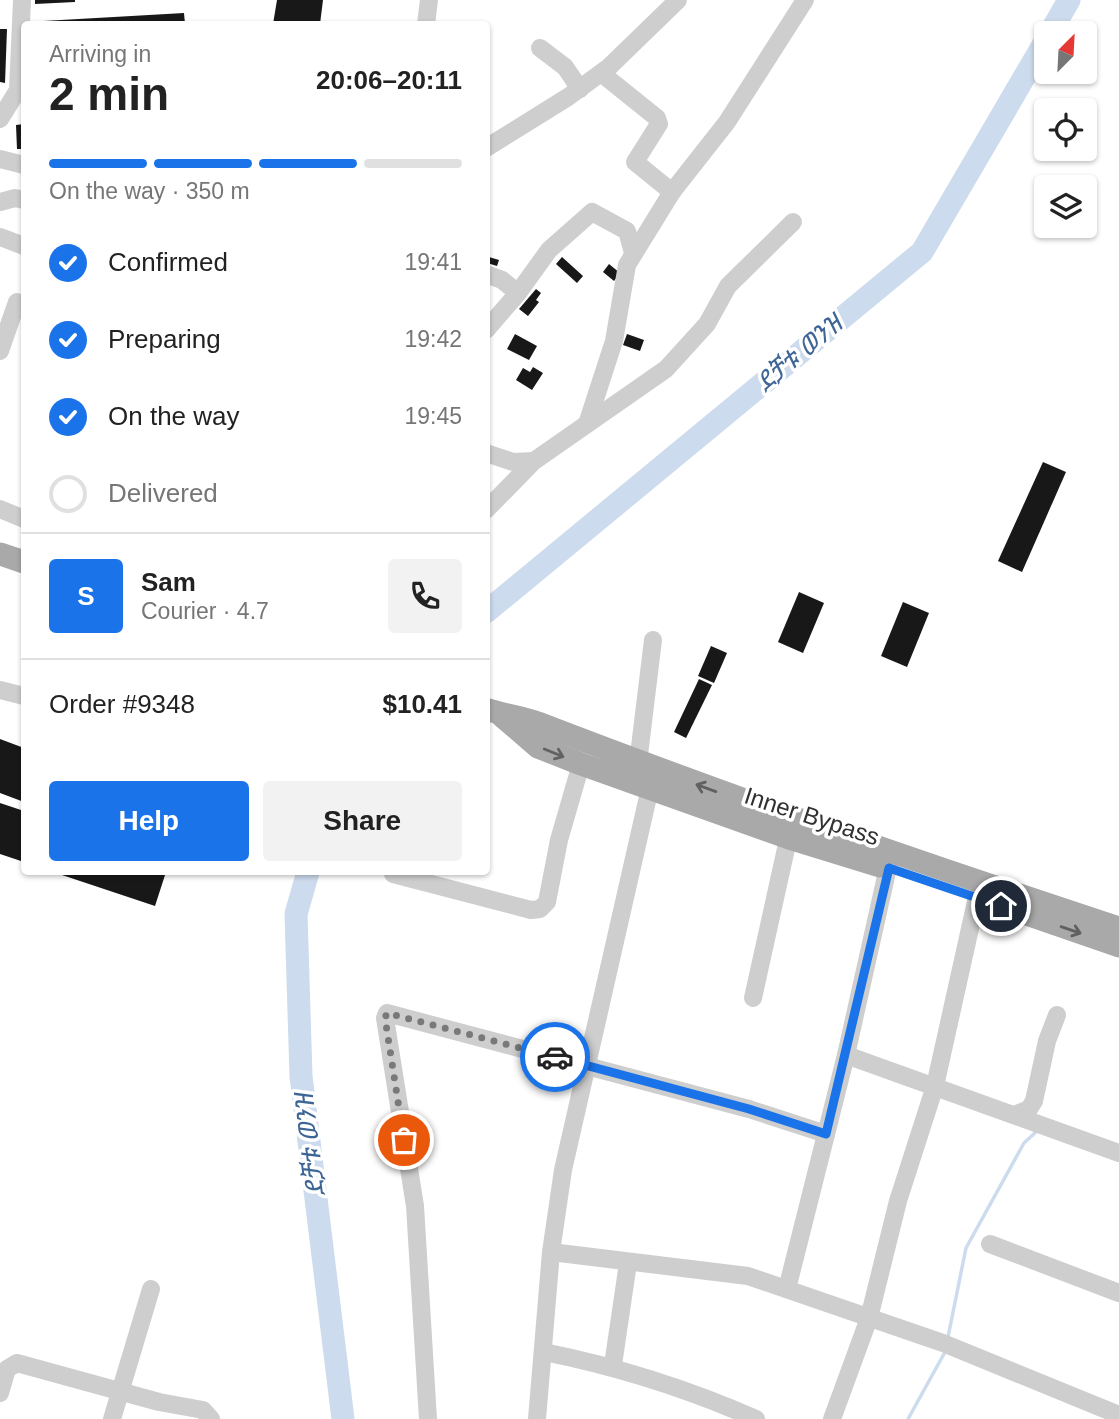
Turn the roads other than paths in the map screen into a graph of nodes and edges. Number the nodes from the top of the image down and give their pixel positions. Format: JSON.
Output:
{"nodes":[{"id":1,"x":22,"y":0,"type":"edge"},
{"id":2,"x":429,"y":0,"type":"edge"},
{"id":3,"x":678,"y":0,"type":"edge"},
{"id":4,"x":805,"y":0,"type":"edge"},
{"id":5,"x":21,"y":21,"type":"edge"},
{"id":6,"x":426,"y":21,"type":"edge"},
{"id":7,"x":21,"y":22,"type":"edge"},
{"id":8,"x":540,"y":48,"type":"dead end"},
{"id":9,"x":601,"y":73,"type":"junction"},
{"id":10,"x":580,"y":89,"type":"junction"},
{"id":11,"x":18,"y":102,"type":"edge"},
{"id":12,"x":0,"y":119,"type":"edge"},
{"id":13,"x":490,"y":145,"type":"edge"},
{"id":14,"x":0,"y":159,"type":"edge"},
{"id":15,"x":21,"y":164,"type":"edge"},
{"id":16,"x":672,"y":192,"type":"junction"},
{"id":17,"x":21,"y":199,"type":"edge"},
{"id":18,"x":0,"y":202,"type":"edge"},
{"id":19,"x":793,"y":222,"type":"dead end"},
{"id":20,"x":0,"y":237,"type":"edge"},
{"id":21,"x":21,"y":245,"type":"edge"},
{"id":22,"x":633,"y":253,"type":"junction"},
{"id":23,"x":490,"y":276,"type":"edge"},
{"id":24,"x":518,"y":293,"type":"junction"},
{"id":25,"x":14,"y":302,"type":"edge"},
{"id":26,"x":490,"y":325,"type":"edge"},
{"id":27,"x":0,"y":351,"type":"edge"},
{"id":28,"x":587,"y":424,"type":"junction"},
{"id":29,"x":490,"y":454,"type":"edge"},
{"id":30,"x":506,"y":460,"type":"junction"},
{"id":31,"x":534,"y":461,"type":"junction"},
{"id":32,"x":512,"y":483,"type":"junction"},
{"id":33,"x":490,"y":506,"type":"edge"},
{"id":34,"x":0,"y":509,"type":"edge"},
{"id":35,"x":21,"y":518,"type":"edge"},
{"id":36,"x":0,"y":539,"type":"edge"},
{"id":37,"x":21,"y":546,"type":"edge"},
{"id":38,"x":0,"y":554,"type":"edge"},
{"id":39,"x":21,"y":561,"type":"edge"},
{"id":40,"x":653,"y":640,"type":"dead end"},
{"id":41,"x":0,"y":690,"type":"edge"},
{"id":42,"x":21,"y":695,"type":"edge"},
{"id":43,"x":493,"y":711,"type":"edge"},
{"id":44,"x":638,"y":763,"type":"junction"},
{"id":45,"x":581,"y":764,"type":"junction"},
{"id":46,"x":650,"y":789,"type":"junction"},
{"id":47,"x":791,"y":829,"type":"junction"},
{"id":48,"x":890,"y":861,"type":"junction"},
{"id":49,"x":397,"y":875,"type":"edge"},
{"id":50,"x":977,"y":897,"type":"junction"},
{"id":51,"x":1119,"y":928,"type":"edge"},
{"id":52,"x":1119,"y":946,"type":"edge"},
{"id":53,"x":753,"y":998,"type":"dead end"},
{"id":54,"x":1057,"y":1015,"type":"dead end"},
{"id":55,"x":846,"y":1055,"type":"junction"},
{"id":56,"x":586,"y":1066,"type":"junction"},
{"id":57,"x":935,"y":1086,"type":"junction"},
{"id":58,"x":1014,"y":1115,"type":"junction"},
{"id":59,"x":826,"y":1134,"type":"junction"},
{"id":60,"x":1119,"y":1153,"type":"edge"},
{"id":61,"x":990,"y":1244,"type":"dead end"},
{"id":62,"x":551,"y":1252,"type":"junction"},
{"id":63,"x":628,"y":1263,"type":"junction"},
{"id":64,"x":151,"y":1289,"type":"dead end"},
{"id":65,"x":787,"y":1289,"type":"junction"},
{"id":66,"x":1119,"y":1293,"type":"edge"},
{"id":67,"x":869,"y":1318,"type":"junction"},
{"id":68,"x":544,"y":1352,"type":"junction"},
{"id":69,"x":613,"y":1366,"type":"junction"},
{"id":70,"x":119,"y":1391,"type":"junction"},
{"id":71,"x":0,"y":1393,"type":"edge"},
{"id":72,"x":1119,"y":1415,"type":"edge"},
{"id":73,"x":112,"y":1419,"type":"edge"},
{"id":74,"x":211,"y":1419,"type":"edge"},
{"id":75,"x":429,"y":1419,"type":"edge"},
{"id":76,"x":537,"y":1419,"type":"edge"},
{"id":77,"x":756,"y":1419,"type":"edge"},
{"id":78,"x":832,"y":1419,"type":"edge"}],
"edges":[{"from":1,"to":5,"type":"street"},
{"from":2,"to":6,"type":"street"},
{"from":3,"to":9,"type":"street"},
{"from":4,"to":16,"type":"street"},
{"from":7,"to":11,"type":"street"},
{"from":8,"to":10,"type":"street"},
{"from":9,"to":10,"type":"street"},
{"from":9,"to":16,"type":"street"},
{"from":10,"to":13,"type":"street"},
{"from":11,"to":12,"type":"street"},
{"from":14,"to":15,"type":"street"},
{"from":16,"to":22,"type":"street"},
{"from":17,"to":18,"type":"street"},
{"from":19,"to":28,"type":"street"},
{"from":20,"to":21,"type":"street"},
{"from":22,"to":24,"type":"street"},
{"from":22,"to":28,"type":"street"},
{"from":23,"to":24,"type":"street"},
{"from":24,"to":26,"type":"street"},
{"from":25,"to":27,"type":"street"},
{"from":28,"to":31,"type":"street"},
{"from":29,"to":30,"type":"street"},
{"from":30,"to":31,"type":"street"},
{"from":30,"to":32,"type":"street"},
{"from":31,"to":32,"type":"street"},
{"from":32,"to":33,"type":"street"},
{"from":34,"to":35,"type":"street"},
{"from":36,"to":37,"type":"main road"},
{"from":38,"to":39,"type":"main road"},
{"from":40,"to":44,"type":"street"},
{"from":41,"to":42,"type":"street"},
{"from":43,"to":44,"type":"main road","name":"Inner Bypass"},
{"from":43,"to":45,"type":"main road","name":"Inner Bypass","one_way":true},
{"from":47,"to":44,"type":"main road","name":"Inner Bypass","one_way":true},
{"from":45,"to":46,"type":"main road","name":"Inner Bypass"},
{"from":45,"to":49,"type":"street"},
{"from":46,"to":47,"type":"main road","name":"Inner Bypass"},
{"from":46,"to":56,"type":"street"},
{"from":47,"to":48,"type":"main road","name":"Inner Bypass"},
{"from":47,"to":53,"type":"street"},
{"from":48,"to":50,"type":"main road","name":"Inner Bypass"},
{"from":48,"to":51,"type":"main road","name":"Inner Bypass"},
{"from":48,"to":55,"type":"street"},
{"from":50,"to":52,"type":"main road","name":"Inner Bypass","one_way":true},
{"from":50,"to":57,"type":"street"},
{"from":54,"to":58,"type":"street"},
{"from":55,"to":57,"type":"street"},
{"from":55,"to":59,"type":"street"},
{"from":56,"to":59,"type":"street"},
{"from":56,"to":62,"type":"street"},
{"from":56,"to":75,"type":"street"},
{"from":57,"to":58,"type":"street"},
{"from":57,"to":67,"type":"street"},
{"from":58,"to":60,"type":"street"},
{"from":59,"to":65,"type":"street"},
{"from":61,"to":66,"type":"street"},
{"from":62,"to":63,"type":"street"},
{"from":62,"to":68,"type":"street"},
{"from":63,"to":65,"type":"street"},
{"from":63,"to":69,"type":"street"},
{"from":64,"to":70,"type":"street"},
{"from":65,"to":67,"type":"street"},
{"from":67,"to":72,"type":"street"},
{"from":67,"to":78,"type":"street"},
{"from":68,"to":69,"type":"street"},
{"from":68,"to":76,"type":"street"},
{"from":69,"to":77,"type":"street"},
{"from":70,"to":71,"type":"street"},
{"from":70,"to":73,"type":"street"},
{"from":70,"to":74,"type":"street"}]}
